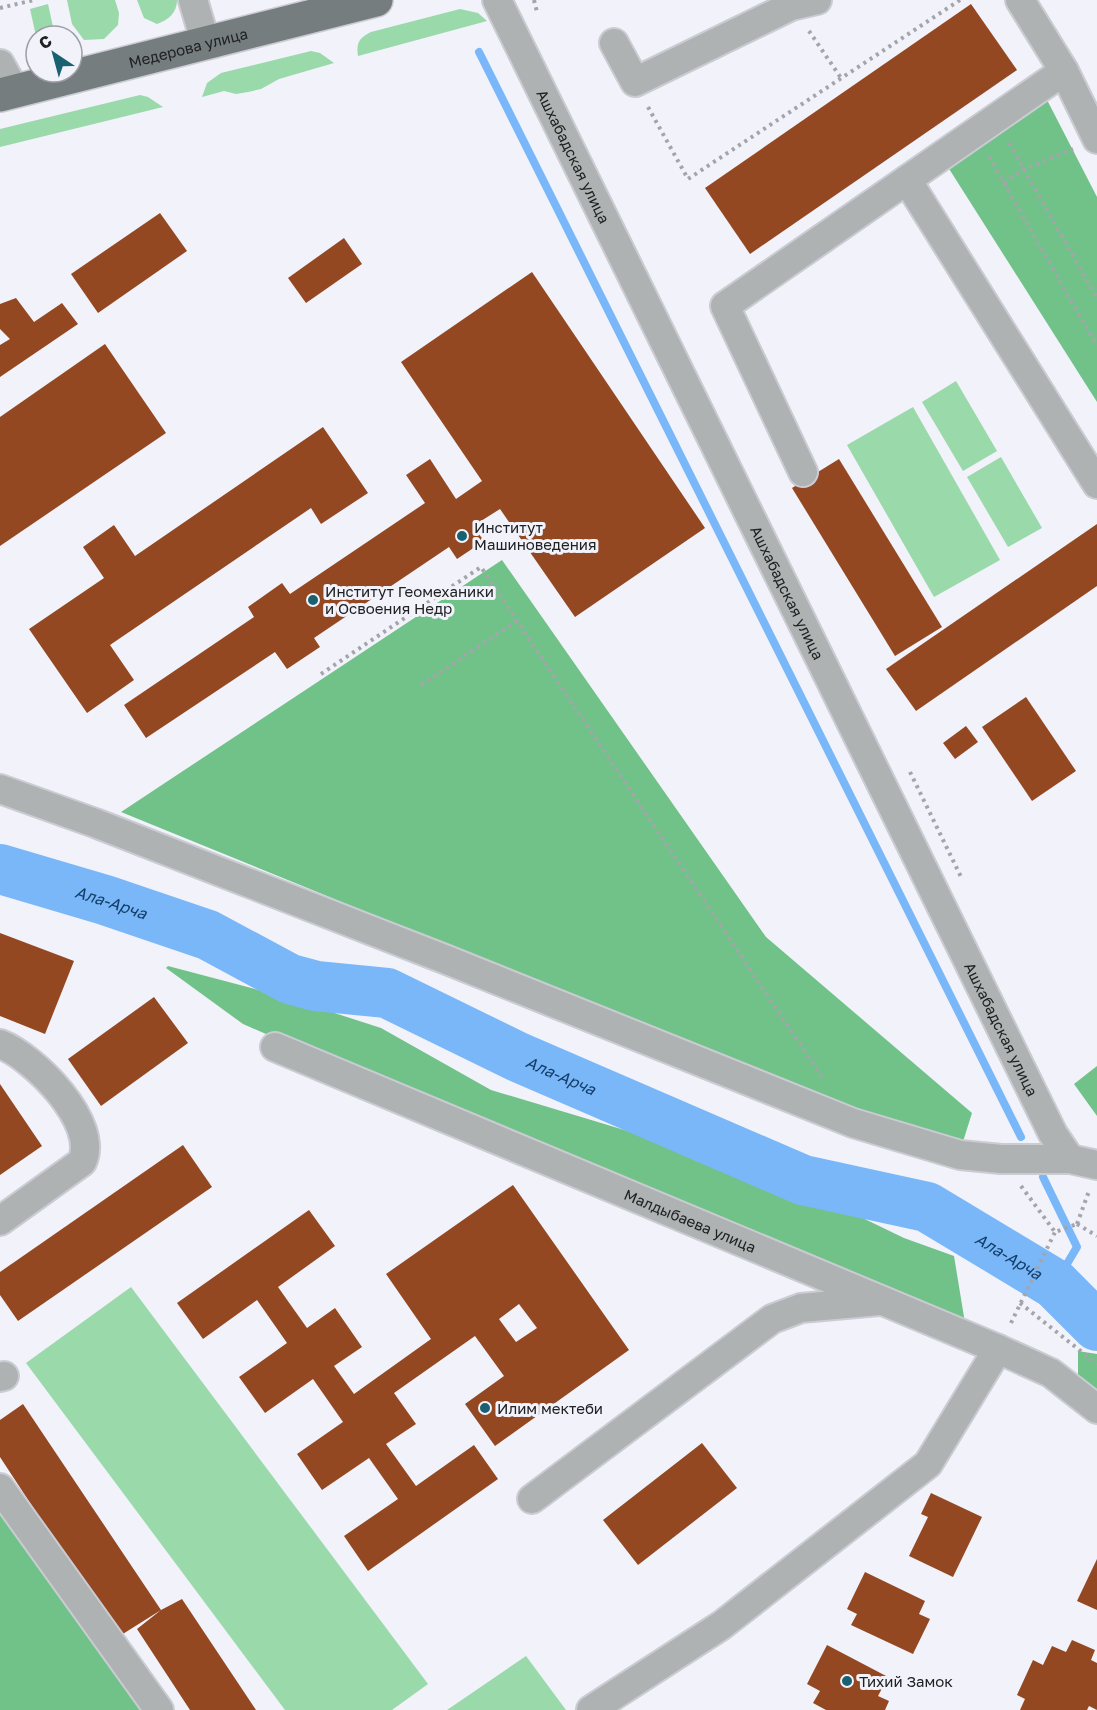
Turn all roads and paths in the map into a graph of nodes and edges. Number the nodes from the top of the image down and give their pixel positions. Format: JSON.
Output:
{"nodes":[{"id":1,"x":34,"y":0,"type":"edge"},
{"id":2,"x":193,"y":0,"type":"edge"},
{"id":3,"x":376,"y":0,"type":"edge"},
{"id":4,"x":497,"y":0,"type":"edge"},
{"id":5,"x":960,"y":0,"type":"edge"},
{"id":6,"x":1020,"y":0,"type":"edge"},
{"id":7,"x":804,"y":3,"type":"edge"},
{"id":8,"x":0,"y":8,"type":"edge"},
{"id":9,"x":614,"y":43,"type":"dead end"},
{"id":10,"x":206,"y":44,"type":"junction"},
{"id":11,"x":1064,"y":71,"type":"junction"},
{"id":12,"x":841,"y":78,"type":"junction"},
{"id":13,"x":635,"y":82,"type":"junction"},
{"id":14,"x":5,"y":83,"type":"edge"},
{"id":15,"x":985,"y":126,"type":"junction"},
{"id":16,"x":1087,"y":144,"type":"edge"},
{"id":17,"x":1024,"y":170,"type":"junction"},
{"id":18,"x":907,"y":180,"type":"junction"},
{"id":19,"x":1004,"y":183,"type":"junction"},
{"id":20,"x":1097,"y":298,"type":"edge"},
{"id":21,"x":1097,"y":346,"type":"edge"},
{"id":22,"x":803,"y":472,"type":"dead end"},
{"id":23,"x":1097,"y":484,"type":"edge"},
{"id":24,"x":517,"y":621,"type":"junction"},
{"id":25,"x":321,"y":674,"type":"dead end"},
{"id":26,"x":421,"y":685,"type":"dead end"},
{"id":27,"x":0,"y":789,"type":"edge"},
{"id":28,"x":0,"y":1044,"type":"edge"},
{"id":29,"x":275,"y":1047,"type":"dead end"},
{"id":30,"x":827,"y":1084,"type":"dead end"},
{"id":31,"x":1001,"y":1159,"type":"junction"},
{"id":32,"x":1087,"y":1168,"type":"edge"},
{"id":33,"x":0,"y":1221,"type":"edge"},
{"id":34,"x":1077,"y":1224,"type":"junction"},
{"id":35,"x":1055,"y":1232,"type":"junction"},
{"id":36,"x":1097,"y":1236,"type":"edge"},
{"id":37,"x":1024,"y":1295,"type":"dead end"},
{"id":38,"x":882,"y":1301,"type":"junction"},
{"id":39,"x":1020,"y":1303,"type":"dead end"},
{"id":40,"x":998,"y":1349,"type":"junction"},
{"id":41,"x":1097,"y":1364,"type":"edge"},
{"id":42,"x":1097,"y":1409,"type":"edge"},
{"id":43,"x":0,"y":1488,"type":"edge"},
{"id":44,"x":532,"y":1499,"type":"dead end"},
{"id":45,"x":159,"y":1710,"type":"edge"},
{"id":46,"x":591,"y":1710,"type":"edge"}],
"edges":[{"from":1,"to":8,"type":"path"},
{"from":2,"to":10,"type":"street"},
{"from":3,"to":10,"type":"main road","name":"Медерова улица"},
{"from":4,"to":32,"type":"street","name":"Ашхабадская улица"},
{"from":5,"to":12,"type":"path"},
{"from":6,"to":11,"type":"street"},
{"from":7,"to":12,"type":"path"},
{"from":7,"to":13,"type":"street"},
{"from":9,"to":13,"type":"street"},
{"from":10,"to":14,"type":"main road","name":"Медерова улица"},
{"from":11,"to":15,"type":"street"},
{"from":11,"to":16,"type":"street"},
{"from":12,"to":13,"type":"path"},
{"from":15,"to":17,"type":"path"},
{"from":15,"to":18,"type":"street"},
{"from":15,"to":19,"type":"path"},
{"from":16,"to":17,"type":"path"},
{"from":17,"to":19,"type":"path"},
{"from":17,"to":20,"type":"path"},
{"from":18,"to":22,"type":"street"},
{"from":18,"to":23,"type":"street"},
{"from":19,"to":21,"type":"path"},
{"from":24,"to":25,"type":"path"},
{"from":24,"to":26,"type":"path"},
{"from":24,"to":30,"type":"path"},
{"from":27,"to":31,"type":"street"},
{"from":28,"to":33,"type":"street"},
{"from":29,"to":38,"type":"street","name":"Малдыбаева улица"},
{"from":31,"to":32,"type":"street"},
{"from":31,"to":35,"type":"path"},
{"from":32,"to":34,"type":"path"},
{"from":34,"to":35,"type":"path"},
{"from":34,"to":36,"type":"path"},
{"from":35,"to":37,"type":"path"},
{"from":38,"to":40,"type":"street","name":"Малдыбаева улица"},
{"from":38,"to":44,"type":"street"},
{"from":39,"to":41,"type":"path"},
{"from":40,"to":42,"type":"street","name":"Малдыбаева улица"},
{"from":40,"to":46,"type":"street"},
{"from":43,"to":45,"type":"street"}]}
